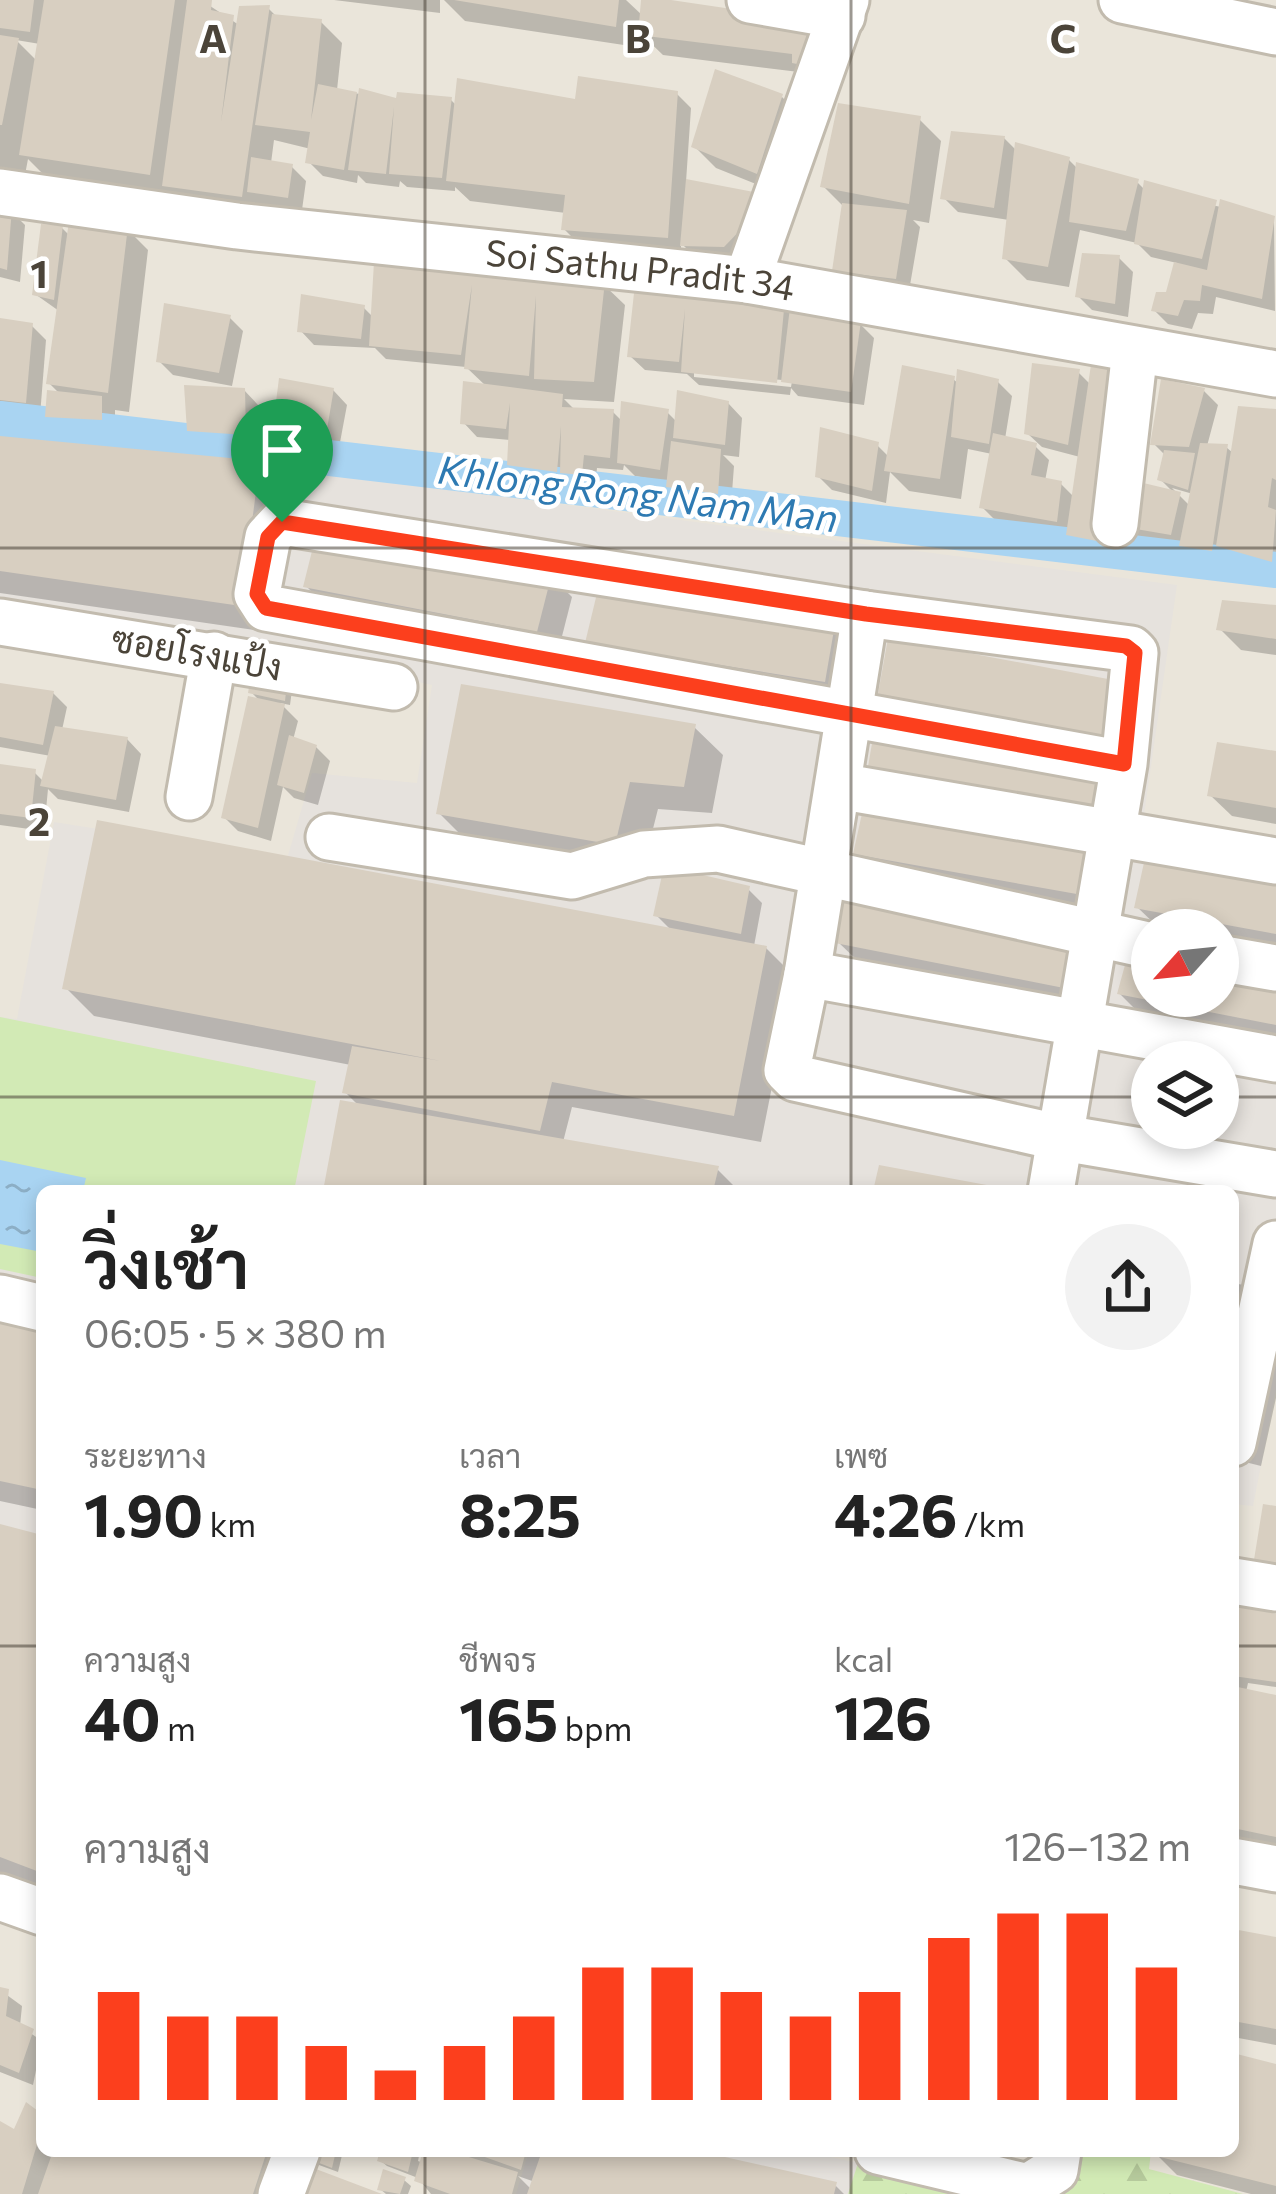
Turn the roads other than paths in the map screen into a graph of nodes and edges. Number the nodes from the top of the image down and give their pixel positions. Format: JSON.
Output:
{"nodes":[{"id":1,"x":751,"y":0,"type":"edge"},
{"id":2,"x":1122,"y":0,"type":"edge"},
{"id":3,"x":844,"y":8,"type":"edge"},
{"id":4,"x":1276,"y":32,"type":"edge"},
{"id":5,"x":0,"y":191,"type":"edge"},
{"id":6,"x":747,"y":280,"type":"junction"},
{"id":7,"x":1136,"y":350,"type":"junction"},
{"id":8,"x":1276,"y":374,"type":"edge"},
{"id":9,"x":1114,"y":524,"type":"dead end"},
{"id":10,"x":866,"y":614,"type":"junction"},
{"id":11,"x":0,"y":622,"type":"edge"},
{"id":12,"x":214,"y":655,"type":"junction"},
{"id":13,"x":394,"y":687,"type":"dead end"},
{"id":14,"x":849,"y":714,"type":"junction"},
{"id":15,"x":1124,"y":764,"type":"junction"},
{"id":16,"x":838,"y":786,"type":"junction"},
{"id":17,"x":189,"y":797,"type":"dead end"},
{"id":18,"x":1112,"y":833,"type":"junction"},
{"id":19,"x":329,"y":836,"type":"dead end"},
{"id":20,"x":1276,"y":861,"type":"edge"},
{"id":21,"x":820,"y":872,"type":"junction"},
{"id":22,"x":1094,"y":936,"type":"junction"},
{"id":23,"x":1131,"y":942,"type":"edge"},
{"id":24,"x":1239,"y":962,"type":"edge"},
{"id":25,"x":1276,"y":968,"type":"edge"},
{"id":26,"x":807,"y":974,"type":"junction"},
{"id":27,"x":1080,"y":1023,"type":"junction"},
{"id":28,"x":1276,"y":1059,"type":"edge"},
{"id":29,"x":1057,"y":1137,"type":"junction"},
{"id":30,"x":1276,"y":1174,"type":"edge"},
{"id":31,"x":1052,"y":1185,"type":"edge"},
{"id":32,"x":1276,"y":1244,"type":"edge"},
{"id":33,"x":0,"y":1298,"type":"edge"},
{"id":34,"x":36,"y":1307,"type":"edge"},
{"id":35,"x":1239,"y":1415,"type":"edge"},
{"id":36,"x":1239,"y":1582,"type":"edge"},
{"id":37,"x":1276,"y":1588,"type":"edge"},
{"id":38,"x":1239,"y":1862,"type":"edge"},
{"id":39,"x":1276,"y":1869,"type":"edge"},
{"id":40,"x":0,"y":1898,"type":"edge"},
{"id":41,"x":36,"y":1910,"type":"edge"},
{"id":42,"x":295,"y":2157,"type":"edge"},
{"id":43,"x":903,"y":2157,"type":"edge"},
{"id":44,"x":1057,"y":2157,"type":"edge"},
{"id":45,"x":281,"y":2194,"type":"edge"}],
"edges":[{"from":1,"to":3,"type":"street"},
{"from":2,"to":4,"type":"street"},
{"from":3,"to":6,"type":"street"},
{"from":5,"to":6,"type":"street","name":"Soi Sathu Pradit 34"},
{"from":6,"to":7,"type":"street","name":"Soi Sathu Pradit 34"},
{"from":7,"to":8,"type":"street","name":"Soi Sathu Pradit 34"},
{"from":7,"to":9,"type":"street"},
{"from":10,"to":14,"type":"street"},
{"from":10,"to":14,"type":"street"},
{"from":10,"to":15,"type":"street"},
{"from":11,"to":12,"type":"street","name":"ซอยโรงแป้ง"},
{"from":12,"to":13,"type":"street","name":"ซอยโรงแป้ง"},
{"from":12,"to":17,"type":"street"},
{"from":14,"to":15,"type":"street"},
{"from":14,"to":16,"type":"street"},
{"from":15,"to":18,"type":"street"},
{"from":16,"to":18,"type":"street"},
{"from":16,"to":21,"type":"street"},
{"from":18,"to":20,"type":"street"},
{"from":18,"to":22,"type":"street"},
{"from":19,"to":21,"type":"street"},
{"from":21,"to":22,"type":"street"},
{"from":21,"to":26,"type":"street"},
{"from":22,"to":23,"type":"street"},
{"from":22,"to":27,"type":"street"},
{"from":24,"to":25,"type":"street"},
{"from":26,"to":27,"type":"street"},
{"from":26,"to":29,"type":"street"},
{"from":27,"to":28,"type":"street"},
{"from":27,"to":29,"type":"street"},
{"from":29,"to":30,"type":"street"},
{"from":29,"to":31,"type":"street"},
{"from":32,"to":35,"type":"street"},
{"from":33,"to":34,"type":"street"},
{"from":36,"to":37,"type":"street"},
{"from":38,"to":39,"type":"street"},
{"from":40,"to":41,"type":"street"},
{"from":42,"to":45,"type":"street"},
{"from":43,"to":44,"type":"street"}]}
